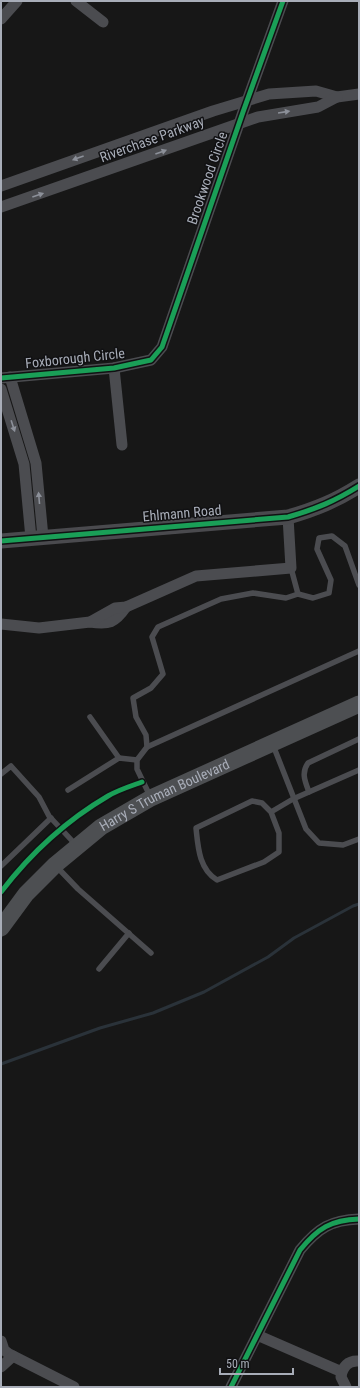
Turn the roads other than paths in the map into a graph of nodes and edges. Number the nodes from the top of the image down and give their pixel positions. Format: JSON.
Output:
{"nodes":[{"id":1,"x":17,"y":1,"type":"edge"},
{"id":2,"x":76,"y":1,"type":"edge"},
{"id":3,"x":283,"y":1,"type":"edge"},
{"id":4,"x":1,"y":19,"type":"edge"},
{"id":5,"x":104,"y":22,"type":"dead end"},
{"id":6,"x":359,"y":94,"type":"edge"},
{"id":7,"x":337,"y":97,"type":"junction"},
{"id":8,"x":247,"y":100,"type":"junction"},
{"id":9,"x":239,"y":124,"type":"junction"},
{"id":10,"x":1,"y":186,"type":"edge"},
{"id":11,"x":1,"y":207,"type":"edge"},
{"id":12,"x":151,"y":360,"type":"joint"},
{"id":13,"x":114,"y":368,"type":"junction"},
{"id":14,"x":5,"y":377,"type":"edge"},
{"id":15,"x":1,"y":389,"type":"edge"},
{"id":16,"x":122,"y":445,"type":"dead end"},
{"id":17,"x":359,"y":486,"type":"edge"},
{"id":18,"x":288,"y":517,"type":"junction"},
{"id":19,"x":37,"y":538,"type":"junction"},
{"id":20,"x":1,"y":541,"type":"edge"},
{"id":21,"x":291,"y":568,"type":"junction"},
{"id":22,"x":359,"y":584,"type":"edge"},
{"id":23,"x":298,"y":594,"type":"junction"},
{"id":24,"x":1,"y":624,"type":"edge"},
{"id":25,"x":359,"y":651,"type":"edge"},
{"id":26,"x":359,"y":704,"type":"edge"},
{"id":27,"x":90,"y":717,"type":"dead end"},
{"id":28,"x":359,"y":739,"type":"edge"},
{"id":29,"x":272,"y":744,"type":"junction"},
{"id":30,"x":147,"y":747,"type":"junction"},
{"id":31,"x":119,"y":758,"type":"junction"},
{"id":32,"x":137,"y":760,"type":"junction"},
{"id":33,"x":359,"y":770,"type":"edge"},
{"id":34,"x":1,"y":774,"type":"edge"},
{"id":35,"x":68,"y":790,"type":"dead end"},
{"id":36,"x":308,"y":792,"type":"junction"},
{"id":37,"x":151,"y":798,"type":"junction"},
{"id":38,"x":293,"y":799,"type":"junction"},
{"id":39,"x":271,"y":812,"type":"junction"},
{"id":40,"x":51,"y":818,"type":"junction"},
{"id":41,"x":359,"y":839,"type":"edge"},
{"id":42,"x":76,"y":846,"type":"junction"},
{"id":43,"x":55,"y":865,"type":"junction"},
{"id":44,"x":1,"y":866,"type":"edge"},
{"id":45,"x":1,"y":928,"type":"edge"},
{"id":46,"x":129,"y":933,"type":"junction"},
{"id":47,"x":151,"y":953,"type":"dead end"},
{"id":48,"x":99,"y":969,"type":"dead end"},
{"id":49,"x":359,"y":1219,"type":"edge"},
{"id":50,"x":257,"y":1335,"type":"junction"},
{"id":51,"x":1,"y":1341,"type":"edge"},
{"id":52,"x":13,"y":1356,"type":"junction"},
{"id":53,"x":359,"y":1361,"type":"edge"},
{"id":54,"x":1,"y":1367,"type":"edge"},
{"id":55,"x":342,"y":1372,"type":"junction"},
{"id":56,"x":74,"y":1387,"type":"edge"},
{"id":57,"x":231,"y":1387,"type":"edge"},
{"id":58,"x":346,"y":1387,"type":"edge"}],
"edges":[{"from":1,"to":4,"type":"street"},
{"from":2,"to":5,"type":"street"},
{"from":3,"to":8,"type":"street","name":"Brookwood Circle"},
{"from":6,"to":7,"type":"street","name":"Riverchase Parkway"},
{"from":7,"to":8,"type":"street","name":"Riverchase Parkway"},
{"from":9,"to":7,"type":"street","name":"Riverchase Parkway","one_way":true},
{"from":8,"to":9,"type":"street","name":"Brookwood Circle"},
{"from":8,"to":10,"type":"street","name":"Riverchase Parkway","one_way":true},
{"from":11,"to":9,"type":"street","name":"Riverchase Parkway","one_way":true},
{"from":9,"to":12,"type":"street","name":"Brookwood Circle"},
{"from":12,"to":13,"type":"street","name":"Foxborough Circle"},
{"from":13,"to":14,"type":"street","name":"Foxborough Circle"},
{"from":13,"to":16,"type":"street"},
{"from":19,"to":14,"type":"street","one_way":true},
{"from":15,"to":19,"type":"street","one_way":true},
{"from":17,"to":18,"type":"street","name":"Ehlmann Road"},
{"from":18,"to":19,"type":"street","name":"Ehlmann Road"},
{"from":18,"to":21,"type":"street"},
{"from":19,"to":20,"type":"street","name":"Ehlmann Road"},
{"from":21,"to":23,"type":"lane"},
{"from":21,"to":24,"type":"street"},
{"from":22,"to":23,"type":"lane"},
{"from":23,"to":30,"type":"lane"},
{"from":25,"to":30,"type":"lane"},
{"from":26,"to":29,"type":"main road","name":"Harry S Truman Boulevard"},
{"from":27,"to":31,"type":"lane"},
{"from":28,"to":36,"type":"lane"},
{"from":29,"to":37,"type":"main road","name":"Harry S Truman Boulevard"},
{"from":29,"to":38,"type":"lane"},
{"from":30,"to":32,"type":"lane"},
{"from":31,"to":32,"type":"lane"},
{"from":31,"to":35,"type":"lane"},
{"from":32,"to":37,"type":"lane"},
{"from":33,"to":36,"type":"lane"},
{"from":34,"to":40,"type":"lane"},
{"from":36,"to":38,"type":"lane"},
{"from":37,"to":42,"type":"main road","name":"Harry S Truman Boulevard"},
{"from":38,"to":39,"type":"lane"},
{"from":38,"to":41,"type":"lane"},
{"from":39,"to":39,"type":"lane"},
{"from":40,"to":42,"type":"lane"},
{"from":40,"to":44,"type":"lane"},
{"from":42,"to":43,"type":"main road","name":"Harry S Truman Boulevard"},
{"from":43,"to":45,"type":"main road","name":"Harry S Truman Boulevard"},
{"from":43,"to":46,"type":"lane"},
{"from":46,"to":47,"type":"lane"},
{"from":46,"to":48,"type":"lane"},
{"from":49,"to":50,"type":"street"},
{"from":50,"to":55,"type":"street"},
{"from":50,"to":57,"type":"street"},
{"from":51,"to":52,"type":"street"},
{"from":52,"to":54,"type":"street"},
{"from":52,"to":56,"type":"street"},
{"from":53,"to":55,"type":"street"},
{"from":55,"to":58,"type":"street"}]}
